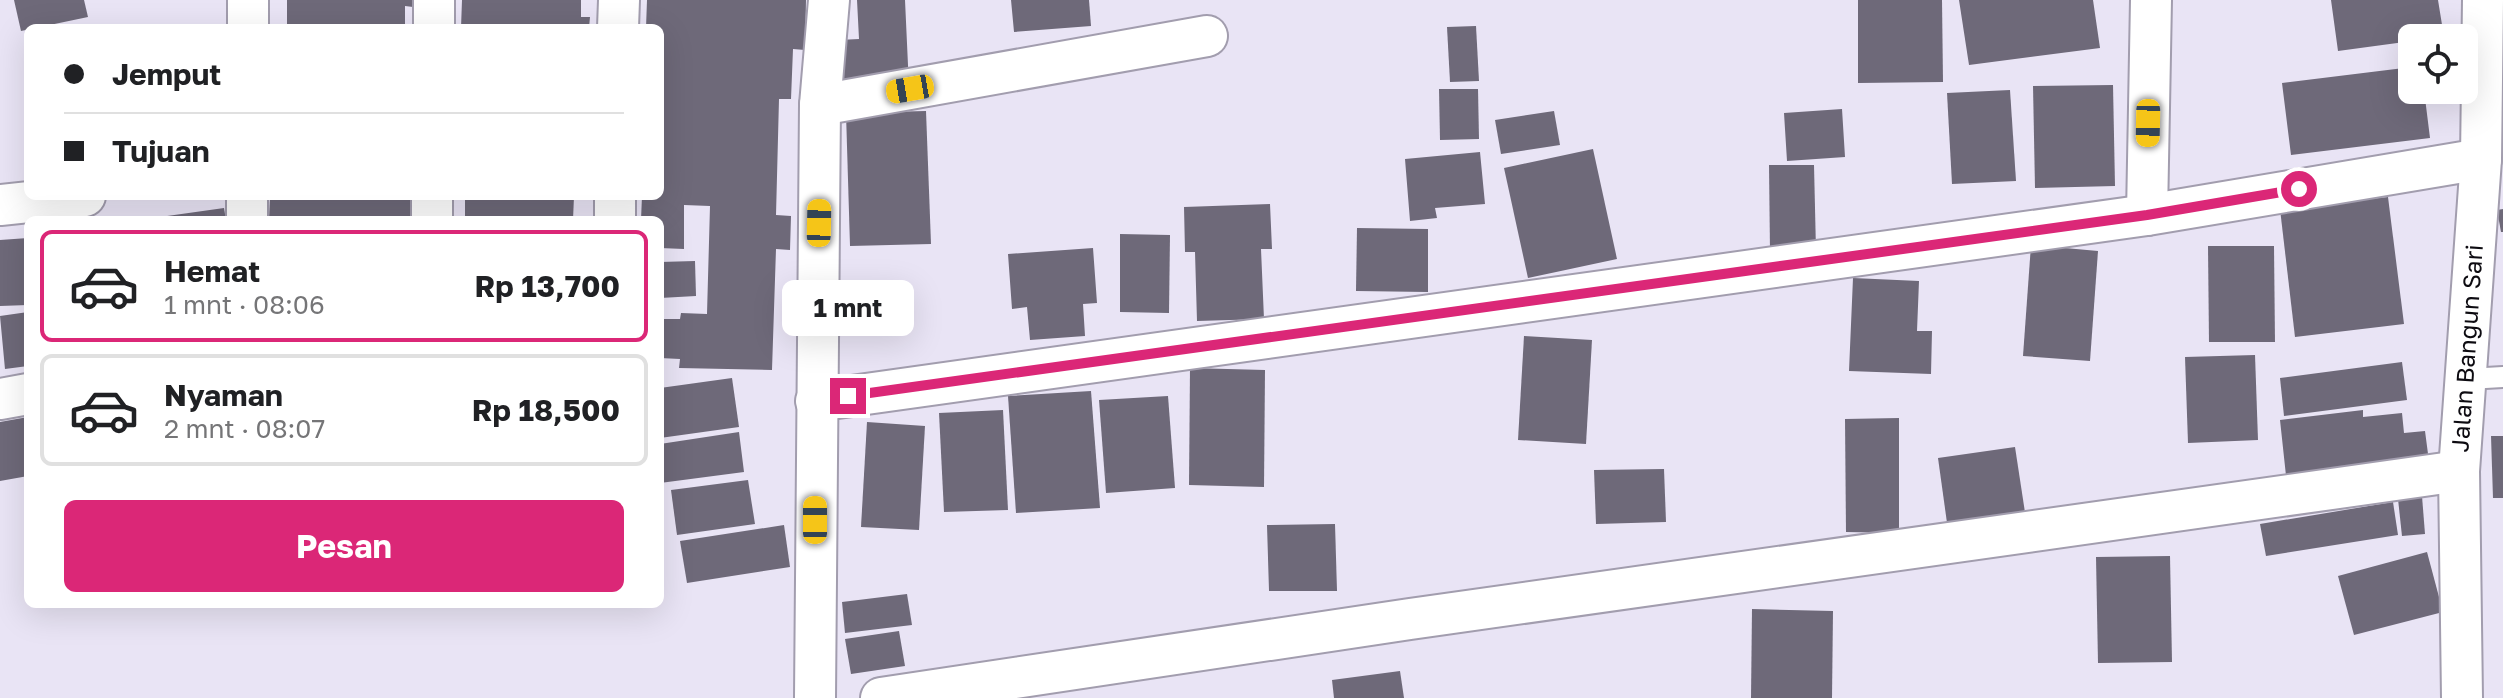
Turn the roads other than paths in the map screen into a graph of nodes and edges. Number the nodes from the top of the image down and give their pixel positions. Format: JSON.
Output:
{"nodes":[{"id":1,"x":248,"y":0,"type":"edge"},
{"id":2,"x":434,"y":0,"type":"edge"},
{"id":3,"x":619,"y":0,"type":"edge"},
{"id":4,"x":829,"y":0,"type":"edge"},
{"id":5,"x":2151,"y":0,"type":"edge"},
{"id":6,"x":2483,"y":0,"type":"edge"},
{"id":7,"x":248,"y":24,"type":"edge"},
{"id":8,"x":434,"y":24,"type":"edge"},
{"id":9,"x":618,"y":24,"type":"edge"},
{"id":10,"x":1207,"y":36,"type":"dead end"},
{"id":11,"x":820,"y":105,"type":"junction"},
{"id":12,"x":2481,"y":159,"type":"junction"},
{"id":13,"x":47,"y":200,"type":"edge"},
{"id":14,"x":0,"y":205,"type":"edge"},
{"id":15,"x":2147,"y":215,"type":"junction"},
{"id":16,"x":2486,"y":378,"type":"edge"},
{"id":17,"x":24,"y":395,"type":"edge"},
{"id":18,"x":0,"y":399,"type":"edge"},
{"id":19,"x":816,"y":401,"type":"junction"},
{"id":20,"x":2459,"y":471,"type":"junction"},
{"id":21,"x":815,"y":698,"type":"edge"},
{"id":22,"x":881,"y":698,"type":"edge"},
{"id":23,"x":2462,"y":698,"type":"edge"}],
"edges":[{"from":1,"to":7,"type":"street"},
{"from":2,"to":8,"type":"street"},
{"from":3,"to":9,"type":"street"},
{"from":4,"to":11,"type":"street"},
{"from":5,"to":15,"type":"street"},
{"from":6,"to":12,"type":"street","name":"Jalan Bangun Sari"},
{"from":10,"to":11,"type":"street"},
{"from":11,"to":19,"type":"street"},
{"from":12,"to":15,"type":"street"},
{"from":12,"to":16,"type":"street","name":"Jalan Bangun Sari"},
{"from":13,"to":14,"type":"street"},
{"from":15,"to":19,"type":"street"},
{"from":16,"to":20,"type":"street","name":"Jalan Bangun Sari"},
{"from":17,"to":18,"type":"street"},
{"from":19,"to":21,"type":"street"},
{"from":20,"to":22,"type":"street"},
{"from":20,"to":23,"type":"street","name":"Jalan Bangun Sari"}]}
